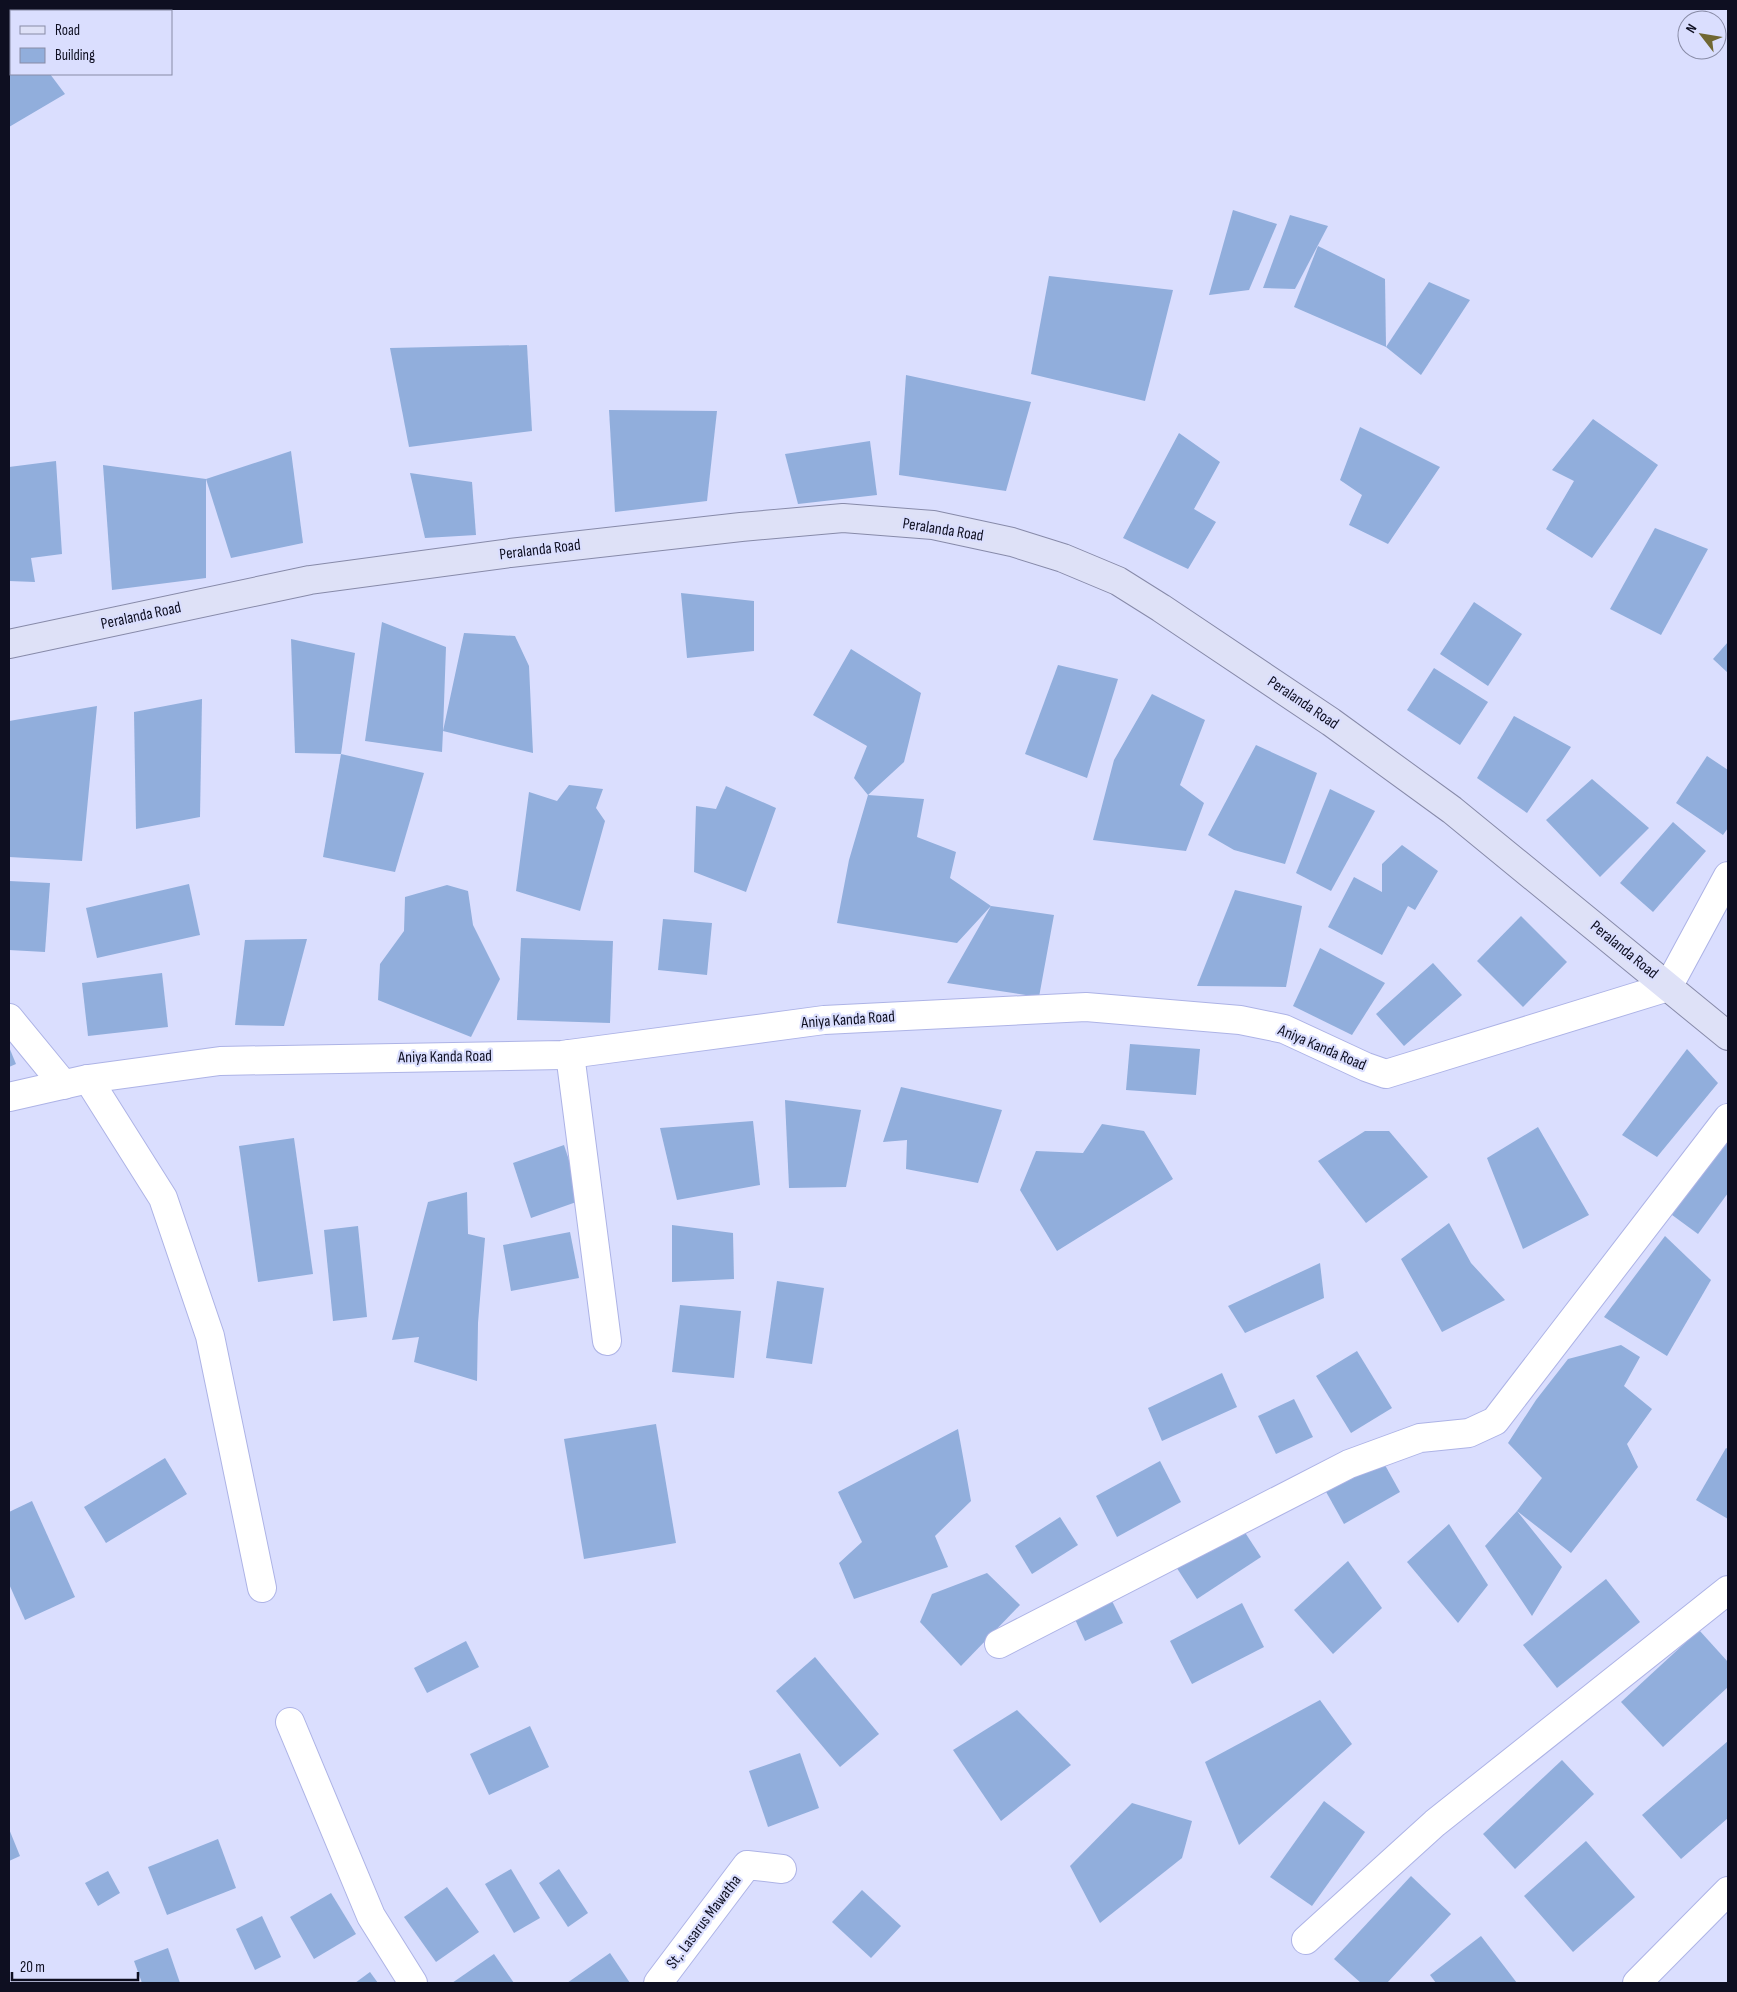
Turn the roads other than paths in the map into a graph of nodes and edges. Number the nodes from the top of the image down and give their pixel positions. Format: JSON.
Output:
{"nodes":[{"id":1,"x":9,"y":644,"type":"edge"},
{"id":2,"x":1728,"y":876,"type":"edge"},
{"id":3,"x":1668,"y":987,"type":"junction"},
{"id":4,"x":9,"y":1018,"type":"edge"},
{"id":5,"x":1728,"y":1036,"type":"edge"},
{"id":6,"x":570,"y":1054,"type":"junction"},
{"id":7,"x":76,"y":1082,"type":"junction"},
{"id":8,"x":9,"y":1097,"type":"edge"},
{"id":9,"x":1728,"y":1118,"type":"edge"},
{"id":10,"x":607,"y":1341,"type":"dead end"},
{"id":11,"x":262,"y":1588,"type":"dead end"},
{"id":12,"x":1728,"y":1590,"type":"edge"},
{"id":13,"x":999,"y":1644,"type":"dead end"},
{"id":14,"x":290,"y":1722,"type":"dead end"},
{"id":15,"x":782,"y":1870,"type":"dead end"},
{"id":16,"x":1728,"y":1891,"type":"edge"},
{"id":17,"x":1306,"y":1940,"type":"dead end"},
{"id":18,"x":413,"y":1983,"type":"edge"},
{"id":19,"x":658,"y":1983,"type":"edge"},
{"id":20,"x":1637,"y":1983,"type":"edge"}],
"edges":[{"from":1,"to":3,"type":"main road","name":"Peralanda Road"},
{"from":2,"to":3,"type":"street"},
{"from":3,"to":5,"type":"main road","name":"Peralanda Road"},
{"from":3,"to":6,"type":"street","name":"Aniya Kanda Road"},
{"from":4,"to":7,"type":"street"},
{"from":6,"to":7,"type":"street","name":"Aniya Kanda Road"},
{"from":6,"to":10,"type":"street"},
{"from":7,"to":8,"type":"street","name":"Aniya Kanda Road"},
{"from":7,"to":11,"type":"street"},
{"from":9,"to":13,"type":"street"},
{"from":12,"to":17,"type":"street"},
{"from":14,"to":18,"type":"street"},
{"from":15,"to":19,"type":"street","name":"St,. Lasarus Mawatha"},
{"from":16,"to":20,"type":"street"}]}
